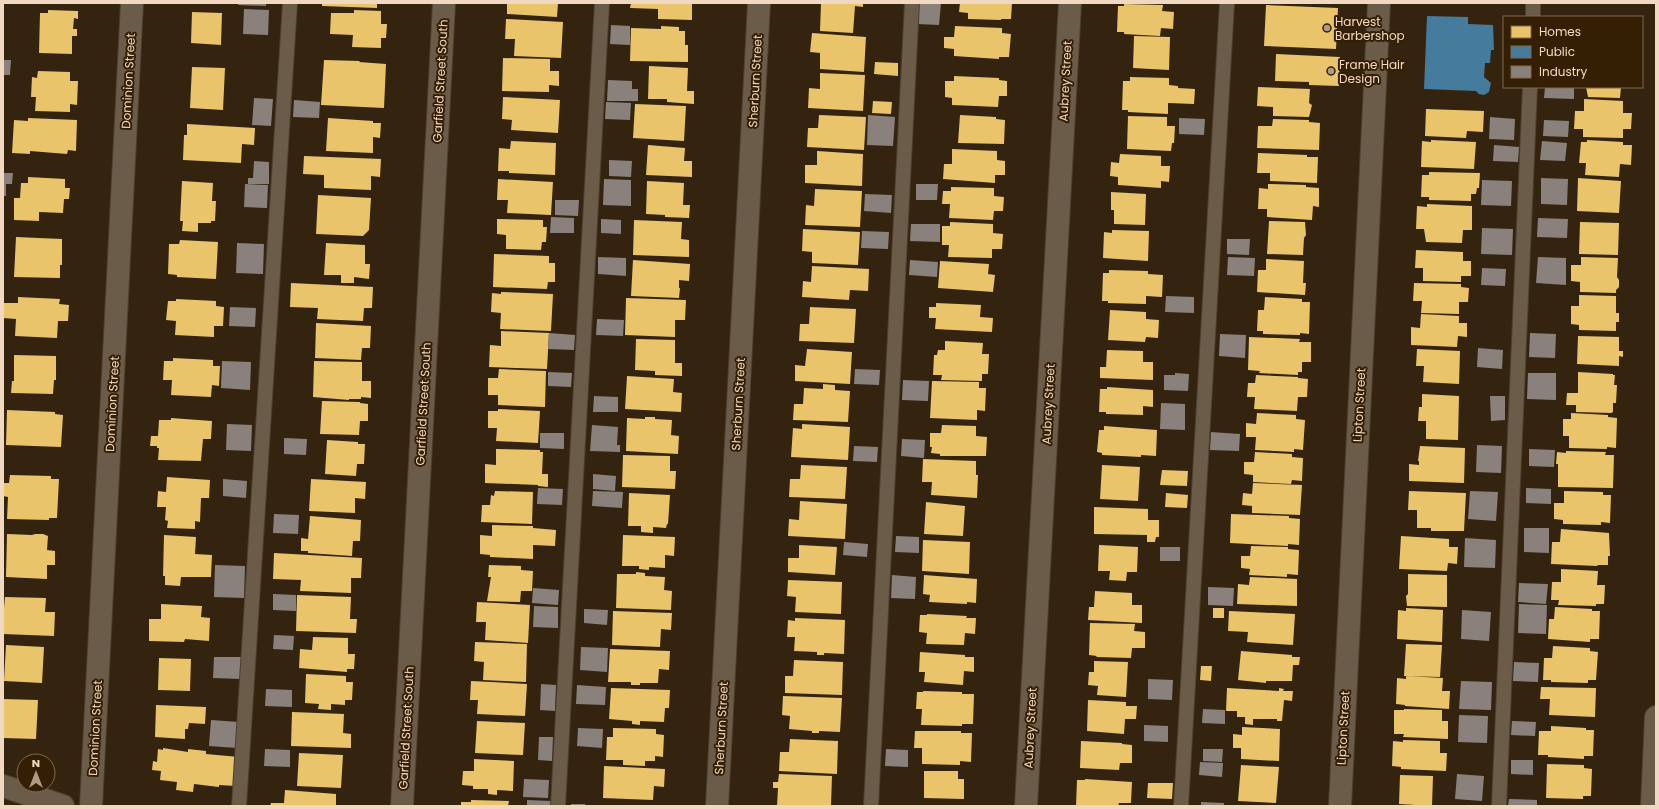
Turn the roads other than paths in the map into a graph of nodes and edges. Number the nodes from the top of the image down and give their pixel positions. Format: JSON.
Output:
{"nodes":[{"id":1,"x":132,"y":3,"type":"edge"},
{"id":2,"x":290,"y":3,"type":"edge"},
{"id":3,"x":444,"y":3,"type":"edge"},
{"id":4,"x":602,"y":3,"type":"edge"},
{"id":5,"x":759,"y":3,"type":"edge"},
{"id":6,"x":912,"y":3,"type":"edge"},
{"id":7,"x":1070,"y":3,"type":"edge"},
{"id":8,"x":1227,"y":3,"type":"edge"},
{"id":9,"x":1379,"y":3,"type":"edge"},
{"id":10,"x":1533,"y":3,"type":"edge"},
{"id":11,"x":1533,"y":16,"type":"edge"},
{"id":12,"x":1530,"y":88,"type":"edge"},
{"id":13,"x":1656,"y":717,"type":"edge"},
{"id":14,"x":3,"y":786,"type":"edge"},
{"id":15,"x":63,"y":806,"type":"edge"},
{"id":16,"x":91,"y":806,"type":"edge"},
{"id":17,"x":239,"y":806,"type":"edge"},
{"id":18,"x":402,"y":806,"type":"edge"},
{"id":19,"x":558,"y":806,"type":"edge"},
{"id":20,"x":717,"y":806,"type":"edge"},
{"id":21,"x":870,"y":806,"type":"edge"},
{"id":22,"x":1026,"y":806,"type":"edge"},
{"id":23,"x":1181,"y":806,"type":"edge"},
{"id":24,"x":1340,"y":806,"type":"edge"},
{"id":25,"x":1499,"y":806,"type":"edge"},
{"id":26,"x":1652,"y":806,"type":"edge"}],
"edges":[{"from":1,"to":16,"type":"street","name":"Dominion Street"},
{"from":2,"to":17,"type":"lane"},
{"from":3,"to":18,"type":"street","name":"Garfield Street South"},
{"from":4,"to":19,"type":"lane"},
{"from":5,"to":20,"type":"street","name":"Sherburn Street"},
{"from":6,"to":21,"type":"lane"},
{"from":7,"to":22,"type":"street","name":"Aubrey Street"},
{"from":8,"to":23,"type":"lane"},
{"from":9,"to":24,"type":"street","name":"Lipton Street"},
{"from":10,"to":11,"type":"lane"},
{"from":12,"to":25,"type":"lane"},
{"from":13,"to":26,"type":"street"},
{"from":14,"to":15,"type":"street"}]}
